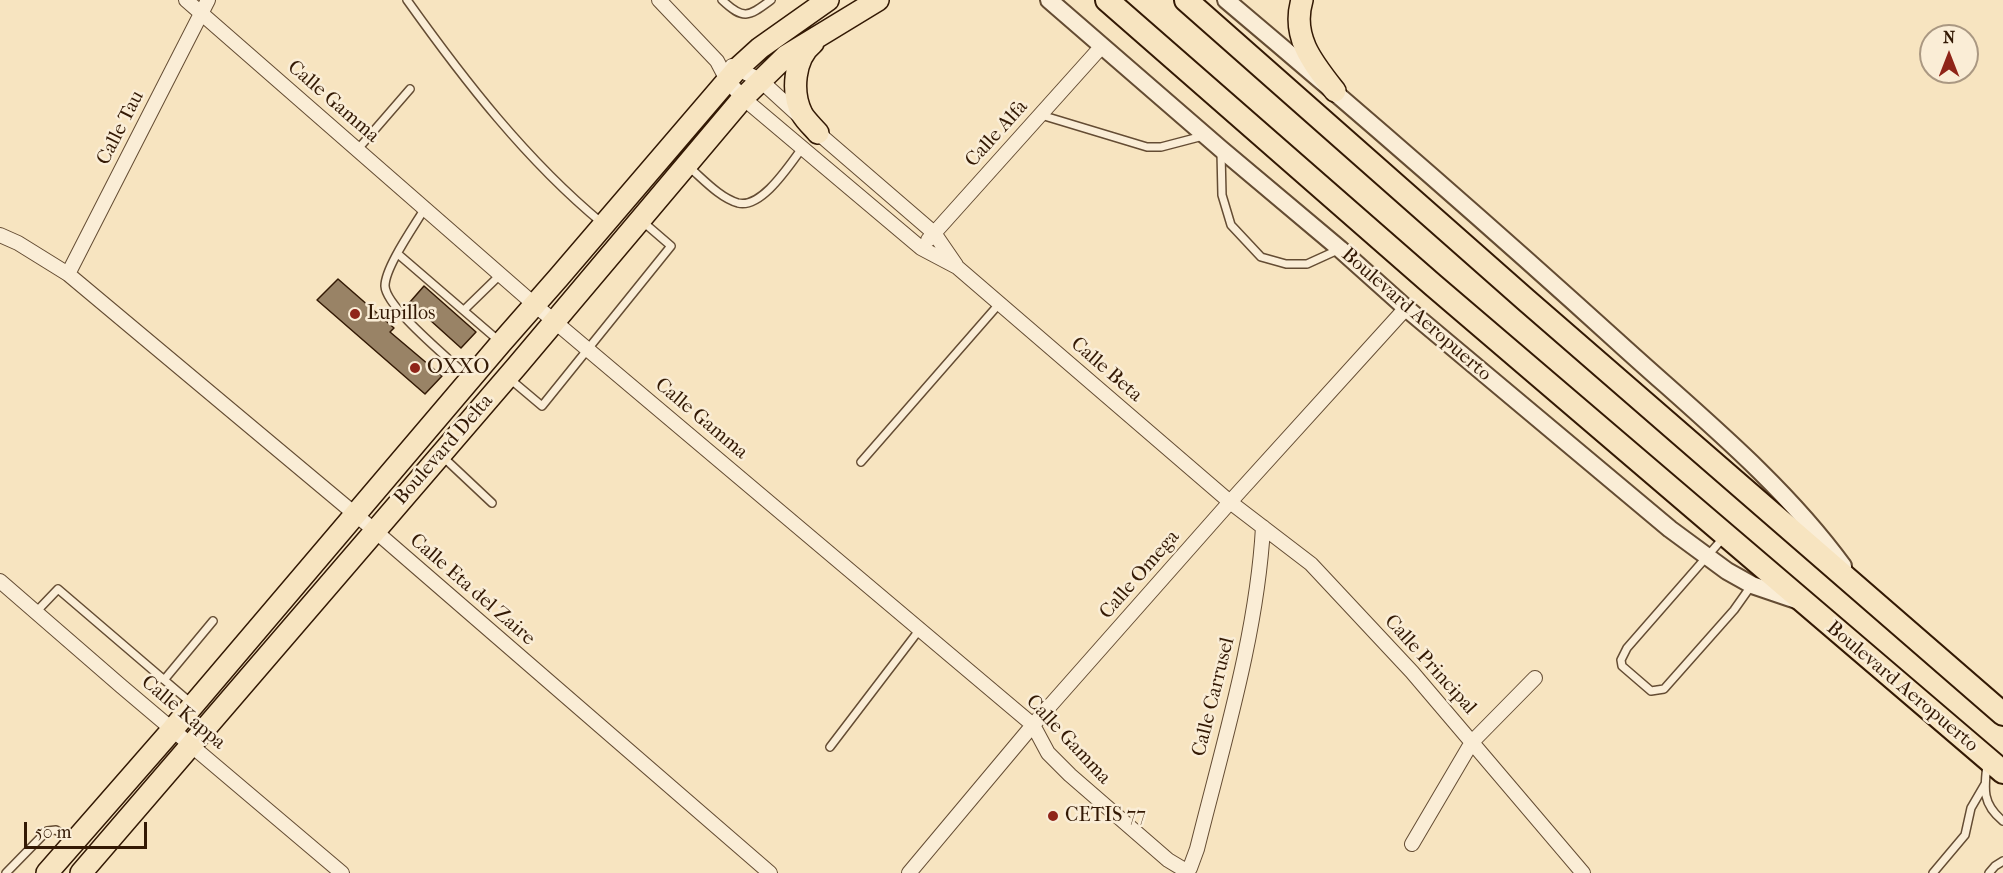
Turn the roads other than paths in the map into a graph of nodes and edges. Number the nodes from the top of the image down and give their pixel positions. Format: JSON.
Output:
{"nodes":[{"id":1,"x":186,"y":0,"type":"edge"},
{"id":2,"x":407,"y":0,"type":"edge"},
{"id":3,"x":659,"y":0,"type":"edge"},
{"id":4,"x":723,"y":0,"type":"edge"},
{"id":5,"x":771,"y":0,"type":"edge"},
{"id":6,"x":828,"y":0,"type":"edge"},
{"id":7,"x":878,"y":0,"type":"edge"},
{"id":8,"x":1107,"y":0,"type":"edge"},
{"id":9,"x":1186,"y":0,"type":"edge"},
{"id":10,"x":1226,"y":0,"type":"edge"},
{"id":11,"x":1302,"y":0,"type":"edge"},
{"id":12,"x":1051,"y":1,"type":"edge"},
{"id":13,"x":205,"y":6,"type":"edge"},
{"id":14,"x":825,"y":32,"type":"junction"},
{"id":15,"x":1102,"y":46,"type":"junction"},
{"id":16,"x":733,"y":74,"type":"junction"},
{"id":17,"x":760,"y":80,"type":"junction"},
{"id":18,"x":410,"y":89,"type":"dead end"},
{"id":19,"x":1335,"y":91,"type":"junction"},
{"id":20,"x":742,"y":98,"type":"junction"},
{"id":21,"x":1041,"y":115,"type":"junction"},
{"id":22,"x":1206,"y":136,"type":"junction"},
{"id":23,"x":810,"y":140,"type":"junction"},
{"id":24,"x":358,"y":149,"type":"junction"},
{"id":25,"x":1221,"y":149,"type":"junction"},
{"id":26,"x":687,"y":165,"type":"junction"},
{"id":27,"x":425,"y":208,"type":"junction"},
{"id":28,"x":640,"y":219,"type":"junction"},
{"id":29,"x":604,"y":225,"type":"junction"},
{"id":30,"x":934,"y":233,"type":"junction"},
{"id":31,"x":0,"y":235,"type":"edge"},
{"id":32,"x":921,"y":248,"type":"junction"},
{"id":33,"x":1340,"y":249,"type":"junction"},
{"id":34,"x":398,"y":254,"type":"junction"},
{"id":35,"x":957,"y":267,"type":"junction"},
{"id":36,"x":68,"y":274,"type":"junction"},
{"id":37,"x":501,"y":274,"type":"junction"},
{"id":38,"x":999,"y":304,"type":"junction"},
{"id":39,"x":535,"y":305,"type":"junction"},
{"id":40,"x":1406,"y":308,"type":"junction"},
{"id":41,"x":464,"y":310,"type":"junction"},
{"id":42,"x":554,"y":320,"type":"junction"},
{"id":43,"x":501,"y":343,"type":"junction"},
{"id":44,"x":588,"y":349,"type":"junction"},
{"id":45,"x":508,"y":376,"type":"junction"},
{"id":46,"x":470,"y":379,"type":"junction"},
{"id":47,"x":440,"y":454,"type":"junction"},
{"id":48,"x":861,"y":462,"type":"dead end"},
{"id":49,"x":1230,"y":502,"type":"junction"},
{"id":50,"x":492,"y":503,"type":"dead end"},
{"id":51,"x":354,"y":514,"type":"junction"},
{"id":52,"x":1263,"y":527,"type":"junction"},
{"id":53,"x":374,"y":531,"type":"junction"},
{"id":54,"x":1726,"y":535,"type":"junction"},
{"id":55,"x":1707,"y":556,"type":"junction"},
{"id":56,"x":1758,"y":577,"type":"junction"},
{"id":57,"x":0,"y":582,"type":"edge"},
{"id":58,"x":1860,"y":589,"type":"junction"},
{"id":59,"x":36,"y":612,"type":"junction"},
{"id":60,"x":213,"y":621,"type":"dead end"},
{"id":61,"x":920,"y":629,"type":"junction"},
{"id":62,"x":1535,"y":678,"type":"dead end"},
{"id":63,"x":164,"y":680,"type":"junction"},
{"id":64,"x":192,"y":704,"type":"junction"},
{"id":65,"x":2003,"y":714,"type":"edge"},
{"id":66,"x":1033,"y":725,"type":"junction"},
{"id":67,"x":172,"y":730,"type":"junction"},
{"id":68,"x":1472,"y":742,"type":"junction"},
{"id":69,"x":190,"y":746,"type":"junction"},
{"id":70,"x":830,"y":747,"type":"dead end"},
{"id":71,"x":1992,"y":772,"type":"edge"},
{"id":72,"x":2003,"y":821,"type":"edge"},
{"id":73,"x":74,"y":842,"type":"junction"},
{"id":74,"x":1412,"y":844,"type":"dead end"},
{"id":75,"x":2003,"y":861,"type":"edge"},
{"id":76,"x":1185,"y":870,"type":"joint"},
{"id":77,"x":1579,"y":871,"type":"edge"},
{"id":78,"x":6,"y":873,"type":"edge"},
{"id":79,"x":47,"y":873,"type":"edge"},
{"id":80,"x":81,"y":873,"type":"edge"},
{"id":81,"x":342,"y":873,"type":"edge"},
{"id":82,"x":770,"y":873,"type":"edge"},
{"id":83,"x":909,"y":873,"type":"edge"},
{"id":84,"x":1933,"y":873,"type":"edge"},
{"id":85,"x":1989,"y":873,"type":"edge"}],
"edges":[{"from":1,"to":13,"type":"street","name":"Calle Gamma"},
{"from":2,"to":29,"type":"lane"},
{"from":3,"to":16,"type":"street","name":"Calle Beta"},
{"from":4,"to":5,"type":"lane"},
{"from":6,"to":16,"type":"main road","name":"Boulevard Delta"},
{"from":7,"to":14,"type":"main road","name":"Boulevard Delta"},
{"from":8,"to":54,"type":"highway","name":"Boulevard Aeropuerto"},
{"from":9,"to":58,"type":"highway"},
{"from":10,"to":19,"type":"street"},
{"from":11,"to":19,"type":"main road"},
{"from":12,"to":15,"type":"street","name":"Boulevard Aeropuerto"},
{"from":13,"to":24,"type":"street","name":"Calle Gamma"},
{"from":13,"to":36,"type":"street","name":"Calle Tau"},
{"from":14,"to":17,"type":"main road","name":"Boulevard Delta"},
{"from":14,"to":23,"type":"main road"},
{"from":15,"to":21,"type":"street","name":"Calle Alfa"},
{"from":15,"to":22,"type":"street","name":"Boulevard Aeropuerto"},
{"from":16,"to":17,"type":"street","name":"Calle Beta"},
{"from":16,"to":20,"type":"street","name":"Calle Beta"},
{"from":16,"to":29,"type":"main road","name":"Boulevard Delta"},
{"from":17,"to":20,"type":"main road","name":"Boulevard Delta"},
{"from":17,"to":23,"type":"street","name":"Calle Beta"},
{"from":18,"to":24,"type":"lane"},
{"from":19,"to":58,"type":"street"},
{"from":20,"to":23,"type":"street","name":"Calle Beta"},
{"from":20,"to":26,"type":"main road","name":"Boulevard Delta"},
{"from":21,"to":22,"type":"lane"},
{"from":21,"to":30,"type":"street","name":"Calle Alfa"},
{"from":22,"to":25,"type":"street","name":"Boulevard Aeropuerto"},
{"from":23,"to":26,"type":"lane"},
{"from":23,"to":30,"type":"street","name":"Calle Beta"},
{"from":23,"to":32,"type":"street","name":"Calle Beta"},
{"from":24,"to":27,"type":"street","name":"Calle Gamma"},
{"from":25,"to":33,"type":"street","name":"Boulevard Aeropuerto"},
{"from":25,"to":33,"type":"lane"},
{"from":26,"to":28,"type":"main road","name":"Boulevard Delta"},
{"from":27,"to":34,"type":"lane"},
{"from":27,"to":37,"type":"street","name":"Calle Gamma"},
{"from":28,"to":42,"type":"main road","name":"Boulevard Delta"},
{"from":28,"to":44,"type":"lane"},
{"from":29,"to":39,"type":"main road","name":"Boulevard Delta"},
{"from":30,"to":32,"type":"street","name":"Calle Alfa"},
{"from":30,"to":35,"type":"street","name":"Calle Beta"},
{"from":31,"to":36,"type":"street","name":"Calle Eta del Zaire"},
{"from":32,"to":35,"type":"street","name":"Calle Beta"},
{"from":33,"to":40,"type":"street","name":"Boulevard Aeropuerto"},
{"from":34,"to":41,"type":"lane"},
{"from":34,"to":46,"type":"lane"},
{"from":35,"to":38,"type":"street","name":"Calle Beta"},
{"from":36,"to":51,"type":"street","name":"Calle Eta del Zaire"},
{"from":37,"to":39,"type":"street","name":"Calle Gamma"},
{"from":37,"to":41,"type":"lane"},
{"from":38,"to":48,"type":"lane"},
{"from":38,"to":49,"type":"street","name":"Calle Beta"},
{"from":39,"to":42,"type":"street","name":"Calle Gamma"},
{"from":39,"to":43,"type":"main road","name":"Boulevard Delta"},
{"from":40,"to":49,"type":"street","name":"Calle Omega"},
{"from":40,"to":55,"type":"street","name":"Boulevard Aeropuerto"},
{"from":41,"to":43,"type":"lane"},
{"from":42,"to":44,"type":"street","name":"Calle Gamma"},
{"from":42,"to":45,"type":"main road","name":"Boulevard Delta"},
{"from":43,"to":46,"type":"main road","name":"Boulevard Delta"},
{"from":44,"to":45,"type":"lane"},
{"from":44,"to":61,"type":"street","name":"Calle Gamma"},
{"from":45,"to":47,"type":"main road","name":"Boulevard Delta"},
{"from":46,"to":51,"type":"main road","name":"Boulevard Delta"},
{"from":47,"to":50,"type":"lane"},
{"from":47,"to":53,"type":"main road","name":"Boulevard Delta"},
{"from":49,"to":52,"type":"street","name":"Calle Principal"},
{"from":49,"to":66,"type":"street","name":"Calle Omega"},
{"from":51,"to":53,"type":"street","name":"Calle Eta del Zaire"},
{"from":51,"to":64,"type":"main road","name":"Boulevard Delta"},
{"from":52,"to":68,"type":"street","name":"Calle Principal"},
{"from":52,"to":76,"type":"street","name":"Calle Carrusel"},
{"from":53,"to":69,"type":"main road","name":"Boulevard Delta"},
{"from":53,"to":82,"type":"street","name":"Calle Eta del Zaire"},
{"from":54,"to":55,"type":"lane"},
{"from":54,"to":56,"type":"highway","name":"Boulevard Aeropuerto"},
{"from":55,"to":56,"type":"street","name":"Boulevard Aeropuerto"},
{"from":55,"to":56,"type":"lane"},
{"from":56,"to":71,"type":"highway","name":"Boulevard Aeropuerto"},
{"from":57,"to":59,"type":"street","name":"Calle Kappa"},
{"from":58,"to":65,"type":"highway"},
{"from":59,"to":63,"type":"lane"},
{"from":59,"to":67,"type":"street","name":"Calle Kappa"},
{"from":60,"to":63,"type":"lane"},
{"from":61,"to":66,"type":"street","name":"Calle Gamma"},
{"from":61,"to":70,"type":"lane"},
{"from":62,"to":68,"type":"street"},
{"from":63,"to":64,"type":"lane"},
{"from":64,"to":67,"type":"main road","name":"Boulevard Delta"},
{"from":66,"to":76,"type":"street","name":"Calle Gamma"},
{"from":66,"to":83,"type":"street","name":"Calle Omega"},
{"from":67,"to":69,"type":"street","name":"Calle Kappa"},
{"from":67,"to":73,"type":"main road","name":"Boulevard Delta"},
{"from":68,"to":74,"type":"street"},
{"from":68,"to":77,"type":"street","name":"Calle Principal"},
{"from":69,"to":80,"type":"main road","name":"Boulevard Delta"},
{"from":69,"to":81,"type":"street","name":"Calle Kappa"},
{"from":71,"to":72,"type":"lane"},
{"from":71,"to":84,"type":"lane"},
{"from":73,"to":78,"type":"lane"},
{"from":73,"to":79,"type":"main road","name":"Boulevard Delta"},
{"from":75,"to":85,"type":"lane"}]}
